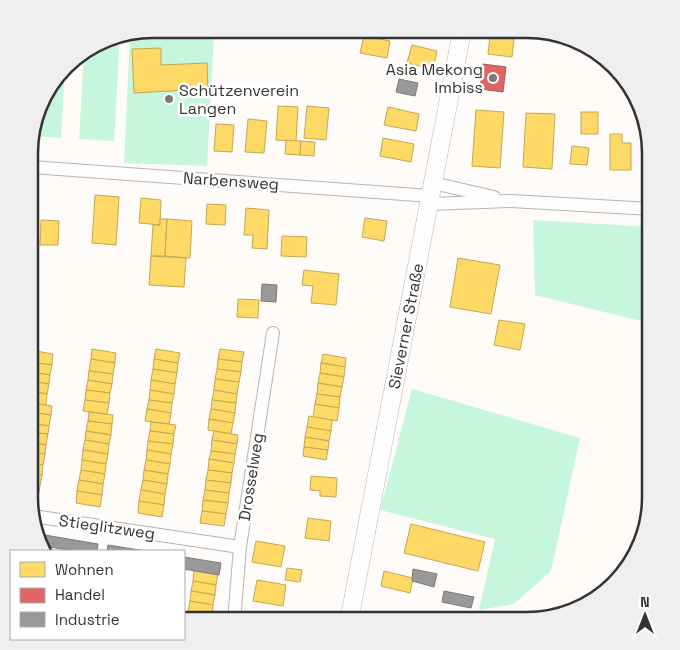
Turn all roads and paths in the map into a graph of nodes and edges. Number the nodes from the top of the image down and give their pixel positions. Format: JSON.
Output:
{"nodes":[{"id":1,"x":461,"y":38,"type":"edge"},
{"id":2,"x":38,"y":167,"type":"edge"},
{"id":3,"x":431,"y":194,"type":"junction"},
{"id":4,"x":511,"y":201,"type":"junction"},
{"id":5,"x":642,"y":208,"type":"edge"},
{"id":6,"x":273,"y":333,"type":"dead end"},
{"id":7,"x":40,"y":517,"type":"edge"},
{"id":8,"x":240,"y":547,"type":"junction"},
{"id":9,"x":235,"y":612,"type":"edge"},
{"id":10,"x":351,"y":612,"type":"edge"}],
"edges":[{"from":1,"to":3,"type":"main road","name":"Sieverner Straße"},
{"from":2,"to":3,"type":"street","name":"Narbensweg"},
{"from":3,"to":4,"type":"street"},
{"from":3,"to":4,"type":"street"},
{"from":3,"to":10,"type":"main road","name":"Sieverner Straße"},
{"from":4,"to":5,"type":"street"},
{"from":6,"to":8,"type":"street","name":"Drosselweg"},
{"from":7,"to":8,"type":"street","name":"Stieglitzweg"},
{"from":8,"to":9,"type":"street","name":"Drosselweg"}]}
